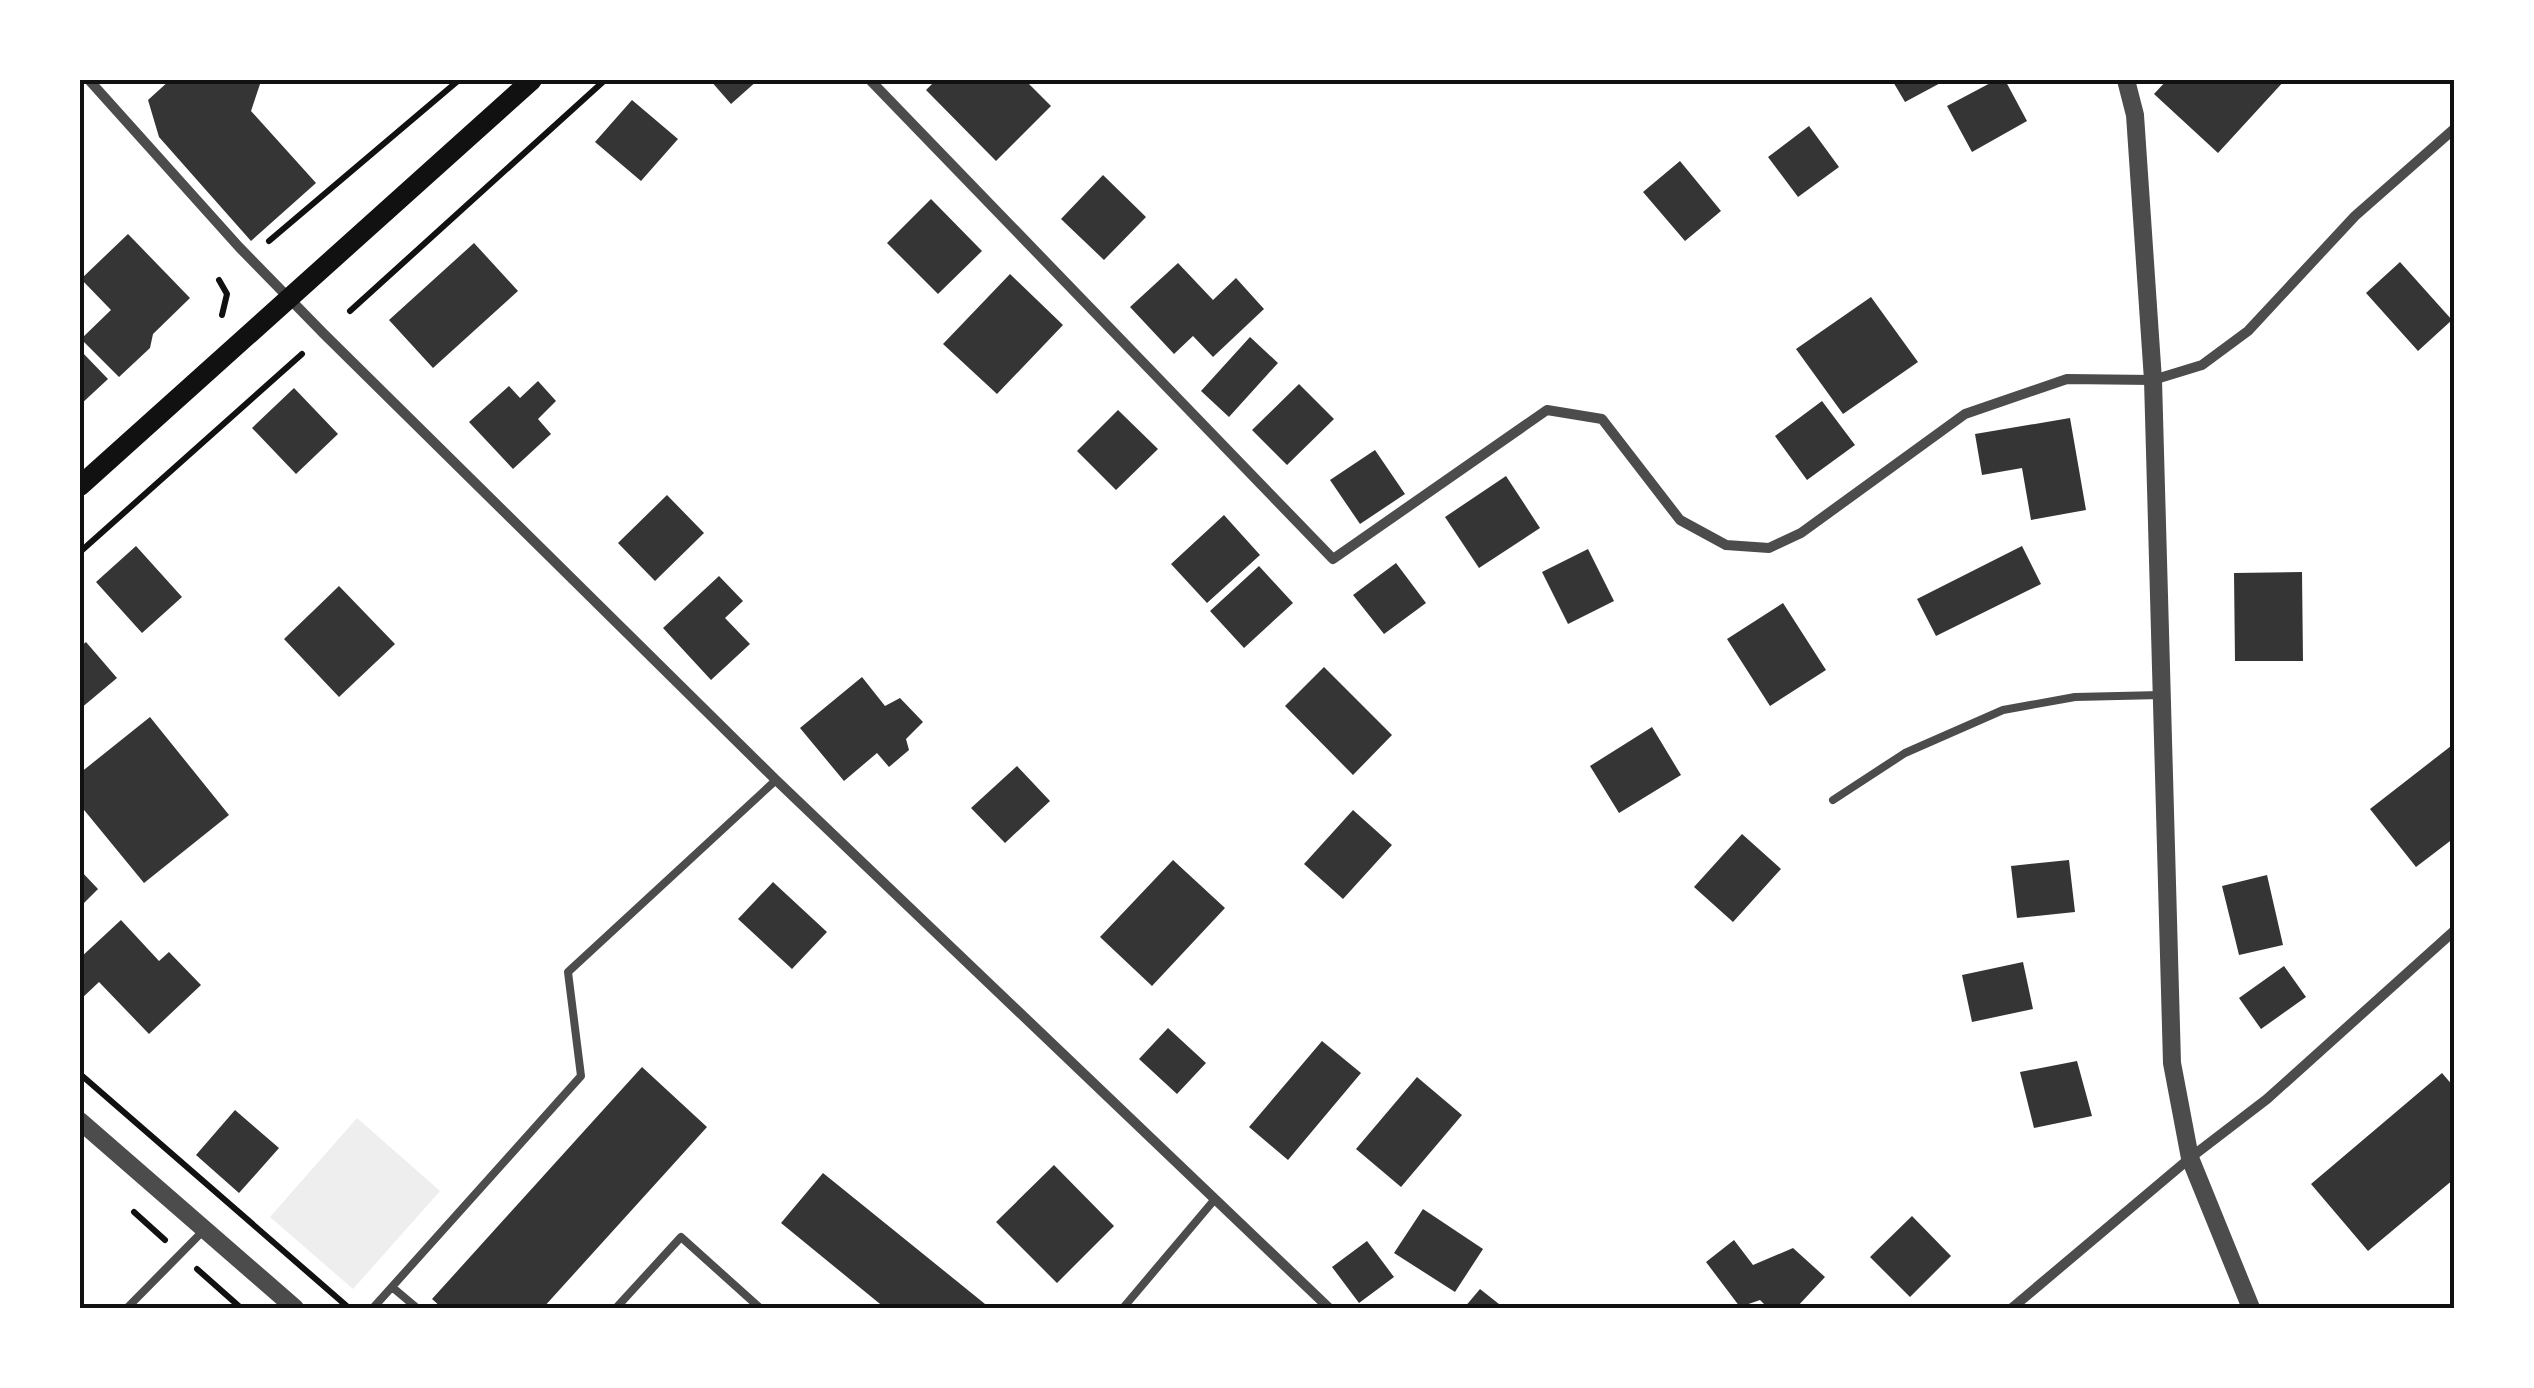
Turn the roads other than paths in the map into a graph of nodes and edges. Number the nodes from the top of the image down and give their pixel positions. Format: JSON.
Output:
{"nodes":[{"id":1,"x":89,"y":80,"type":"edge"},
{"id":2,"x":532,"y":80,"type":"edge"},
{"id":3,"x":870,"y":80,"type":"edge"},
{"id":4,"x":2126,"y":80,"type":"edge"},
{"id":5,"x":2454,"y":129,"type":"edge"},
{"id":6,"x":288,"y":297,"type":"junction"},
{"id":7,"x":2153,"y":380,"type":"junction"},
{"id":8,"x":80,"y":486,"type":"edge"},
{"id":9,"x":2161,"y":695,"type":"junction"},
{"id":10,"x":776,"y":780,"type":"junction"},
{"id":11,"x":1833,"y":800,"type":"dead end"},
{"id":12,"x":2454,"y":931,"type":"edge"},
{"id":13,"x":80,"y":1121,"type":"edge"},
{"id":14,"x":2190,"y":1158,"type":"junction"},
{"id":15,"x":1215,"y":1200,"type":"junction"},
{"id":16,"x":204,"y":1230,"type":"junction"},
{"id":17,"x":392,"y":1288,"type":"junction"},
{"id":18,"x":127,"y":1308,"type":"edge"},
{"id":19,"x":295,"y":1308,"type":"edge"},
{"id":20,"x":374,"y":1308,"type":"edge"},
{"id":21,"x":416,"y":1308,"type":"edge"},
{"id":22,"x":616,"y":1308,"type":"edge"},
{"id":23,"x":760,"y":1308,"type":"edge"},
{"id":24,"x":1122,"y":1308,"type":"edge"},
{"id":25,"x":1329,"y":1308,"type":"edge"},
{"id":26,"x":2012,"y":1308,"type":"edge"},
{"id":27,"x":2251,"y":1308,"type":"edge"}],
"edges":[{"from":1,"to":6,"type":"street"},
{"from":2,"to":6,"type":"main road"},
{"from":3,"to":7,"type":"street"},
{"from":4,"to":7,"type":"street"},
{"from":5,"to":7,"type":"street"},
{"from":6,"to":8,"type":"main road"},
{"from":6,"to":10,"type":"street"},
{"from":7,"to":9,"type":"street"},
{"from":9,"to":11,"type":"lane"},
{"from":9,"to":14,"type":"street"},
{"from":10,"to":15,"type":"street"},
{"from":10,"to":17,"type":"lane"},
{"from":12,"to":14,"type":"street"},
{"from":13,"to":16,"type":"street"},
{"from":14,"to":26,"type":"street"},
{"from":14,"to":27,"type":"street"},
{"from":15,"to":24,"type":"lane"},
{"from":15,"to":25,"type":"street"},
{"from":16,"to":18,"type":"lane"},
{"from":16,"to":19,"type":"street"},
{"from":17,"to":20,"type":"lane"},
{"from":17,"to":21,"type":"lane"},
{"from":22,"to":23,"type":"lane"}]}
